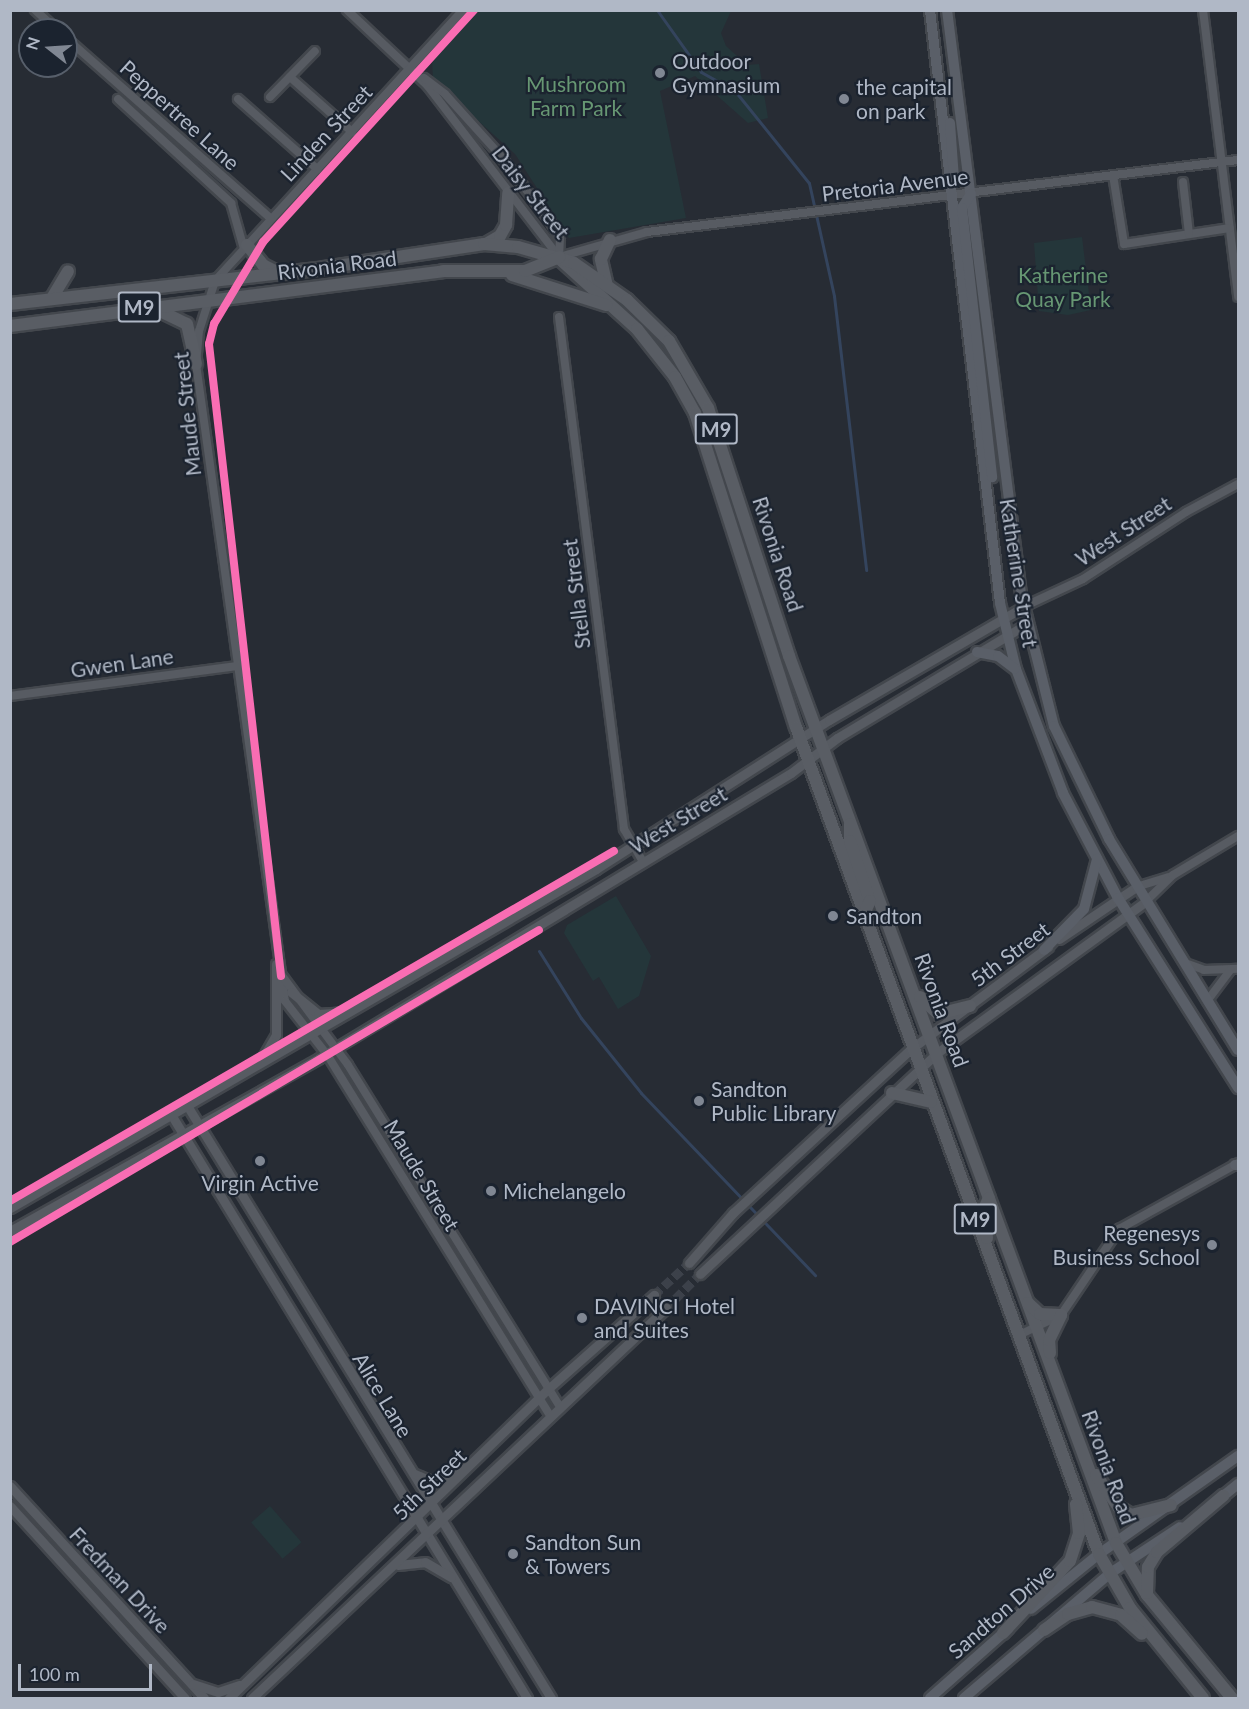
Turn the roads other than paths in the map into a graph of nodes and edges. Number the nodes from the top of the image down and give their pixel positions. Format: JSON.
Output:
{"nodes":[{"id":1,"x":347,"y":10,"type":"edge"},
{"id":2,"x":463,"y":10,"type":"edge"},
{"id":3,"x":930,"y":10,"type":"edge"},
{"id":4,"x":937,"y":10,"type":"edge"},
{"id":5,"x":947,"y":10,"type":"edge"},
{"id":6,"x":1203,"y":10,"type":"edge"},
{"id":7,"x":78,"y":49,"type":"edge"},
{"id":8,"x":315,"y":51,"type":"dead end"},
{"id":9,"x":411,"y":69,"type":"junction"},
{"id":10,"x":290,"y":77,"type":"junction"},
{"id":11,"x":428,"y":83,"type":"junction"},
{"id":12,"x":270,"y":97,"type":"dead end"},
{"id":13,"x":118,"y":99,"type":"dead end"},
{"id":14,"x":238,"y":99,"type":"dead end"},
{"id":15,"x":352,"y":132,"type":"junction"},
{"id":16,"x":1239,"y":160,"type":"edge"},
{"id":17,"x":1222,"y":163,"type":"junction"},
{"id":18,"x":317,"y":169,"type":"junction"},
{"id":19,"x":1113,"y":175,"type":"junction"},
{"id":20,"x":1183,"y":182,"type":"dead end"},
{"id":21,"x":508,"y":194,"type":"junction"},
{"id":22,"x":971,"y":194,"type":"junction"},
{"id":23,"x":951,"y":197,"type":"junction"},
{"id":24,"x":271,"y":219,"type":"junction"},
{"id":25,"x":1230,"y":228,"type":"junction"},
{"id":26,"x":1189,"y":234,"type":"junction"},
{"id":27,"x":610,"y":240,"type":"junction"},
{"id":28,"x":484,"y":244,"type":"junction"},
{"id":29,"x":245,"y":247,"type":"junction"},
{"id":30,"x":559,"y":257,"type":"junction"},
{"id":31,"x":69,"y":271,"type":"dead end"},
{"id":32,"x":499,"y":272,"type":"junction"},
{"id":33,"x":279,"y":273,"type":"junction"},
{"id":34,"x":215,"y":281,"type":"junction"},
{"id":35,"x":607,"y":285,"type":"junction"},
{"id":36,"x":1239,"y":297,"type":"edge"},
{"id":37,"x":52,"y":298,"type":"junction"},
{"id":38,"x":209,"y":301,"type":"junction"},
{"id":39,"x":10,"y":304,"type":"edge"},
{"id":40,"x":138,"y":308,"type":"junction"},
{"id":41,"x":616,"y":309,"type":"junction"},
{"id":42,"x":559,"y":317,"type":"dead end"},
{"id":43,"x":10,"y":326,"type":"edge"},
{"id":44,"x":196,"y":364,"type":"junction"},
{"id":45,"x":1239,"y":476,"type":"edge"},
{"id":46,"x":1239,"y":484,"type":"edge"},
{"id":47,"x":1226,"y":488,"type":"junction"},
{"id":48,"x":1039,"y":603,"type":"junction"},
{"id":49,"x":1023,"y":607,"type":"junction"},
{"id":50,"x":1002,"y":617,"type":"junction"},
{"id":51,"x":1027,"y":624,"type":"junction"},
{"id":52,"x":1007,"y":634,"type":"junction"},
{"id":53,"x":977,"y":652,"type":"junction"},
{"id":54,"x":239,"y":666,"type":"junction"},
{"id":55,"x":1016,"y":669,"type":"junction"},
{"id":56,"x":10,"y":696,"type":"edge"},
{"id":57,"x":816,"y":729,"type":"junction"},
{"id":58,"x":801,"y":740,"type":"junction"},
{"id":59,"x":824,"y":749,"type":"junction"},
{"id":60,"x":809,"y":761,"type":"junction"},
{"id":61,"x":852,"y":820,"type":"junction"},
{"id":62,"x":1239,"y":836,"type":"edge"},
{"id":63,"x":632,"y":846,"type":"junction"},
{"id":64,"x":1097,"y":859,"type":"junction"},
{"id":65,"x":643,"y":862,"type":"junction"},
{"id":66,"x":1173,"y":875,"type":"junction"},
{"id":67,"x":1136,"y":887,"type":"junction"},
{"id":68,"x":1118,"y":898,"type":"junction"},
{"id":69,"x":1145,"y":902,"type":"junction"},
{"id":70,"x":1127,"y":915,"type":"junction"},
{"id":71,"x":863,"y":916,"type":"junction"},
{"id":72,"x":1044,"y":950,"type":"junction"},
{"id":73,"x":275,"y":954,"type":"junction"},
{"id":74,"x":1185,"y":963,"type":"junction"},
{"id":75,"x":276,"y":964,"type":"junction"},
{"id":76,"x":1234,"y":969,"type":"edge"},
{"id":77,"x":909,"y":981,"type":"junction"},
{"id":78,"x":291,"y":992,"type":"junction"},
{"id":79,"x":1207,"y":1001,"type":"junction"},
{"id":80,"x":970,"y":1006,"type":"junction"},
{"id":81,"x":357,"y":1009,"type":"junction"},
{"id":82,"x":321,"y":1030,"type":"junction"},
{"id":83,"x":930,"y":1035,"type":"junction"},
{"id":84,"x":311,"y":1036,"type":"junction"},
{"id":85,"x":335,"y":1047,"type":"junction"},
{"id":86,"x":912,"y":1049,"type":"junction"},
{"id":87,"x":1239,"y":1050,"type":"edge"},
{"id":88,"x":326,"y":1053,"type":"junction"},
{"id":89,"x":937,"y":1053,"type":"junction"},
{"id":90,"x":251,"y":1068,"type":"junction"},
{"id":91,"x":918,"y":1068,"type":"junction"},
{"id":92,"x":1239,"y":1088,"type":"edge"},
{"id":93,"x":892,"y":1093,"type":"junction"},
{"id":94,"x":931,"y":1102,"type":"junction"},
{"id":95,"x":188,"y":1107,"type":"junction"},
{"id":96,"x":172,"y":1116,"type":"junction"},
{"id":97,"x":199,"y":1125,"type":"junction"},
{"id":98,"x":182,"y":1136,"type":"junction"},
{"id":99,"x":1237,"y":1165,"type":"edge"},
{"id":100,"x":989,"y":1198,"type":"junction"},
{"id":101,"x":10,"y":1208,"type":"edge"},
{"id":102,"x":10,"y":1231,"type":"edge"},
{"id":103,"x":986,"y":1248,"type":"junction"},
{"id":104,"x":278,"y":1255,"type":"junction"},
{"id":105,"x":260,"y":1261,"type":"junction"},
{"id":106,"x":689,"y":1263,"type":"tunnel mouth"},
{"id":107,"x":700,"y":1274,"type":"tunnel mouth"},
{"id":108,"x":654,"y":1295,"type":"tunnel mouth"},
{"id":109,"x":1026,"y":1301,"type":"junction"},
{"id":110,"x":666,"y":1308,"type":"tunnel mouth"},
{"id":111,"x":1061,"y":1315,"type":"junction"},
{"id":112,"x":1038,"y":1329,"type":"junction"},
{"id":113,"x":1016,"y":1336,"type":"junction"},
{"id":114,"x":1052,"y":1367,"type":"junction"},
{"id":115,"x":549,"y":1389,"type":"junction"},
{"id":116,"x":539,"y":1399,"type":"junction"},
{"id":117,"x":559,"y":1405,"type":"junction"},
{"id":118,"x":549,"y":1414,"type":"junction"},
{"id":119,"x":492,"y":1449,"type":"junction"},
{"id":120,"x":1239,"y":1456,"type":"edge"},
{"id":121,"x":400,"y":1457,"type":"junction"},
{"id":122,"x":1087,"y":1462,"type":"junction"},
{"id":123,"x":1069,"y":1471,"type":"junction"},
{"id":124,"x":1239,"y":1484,"type":"edge"},
{"id":125,"x":10,"y":1486,"type":"edge"},
{"id":126,"x":1223,"y":1496,"type":"junction"},
{"id":127,"x":433,"y":1504,"type":"junction"},
{"id":128,"x":1171,"y":1505,"type":"junction"},
{"id":129,"x":10,"y":1506,"type":"edge"},
{"id":130,"x":444,"y":1519,"type":"junction"},
{"id":131,"x":418,"y":1520,"type":"junction"},
{"id":132,"x":427,"y":1534,"type":"junction"},
{"id":133,"x":1116,"y":1543,"type":"junction"},
{"id":134,"x":1099,"y":1554,"type":"junction"},
{"id":135,"x":1125,"y":1563,"type":"junction"},
{"id":136,"x":395,"y":1566,"type":"junction"},
{"id":137,"x":1109,"y":1574,"type":"junction"},
{"id":138,"x":460,"y":1584,"type":"junction"},
{"id":139,"x":1147,"y":1595,"type":"junction"},
{"id":140,"x":1044,"y":1630,"type":"junction"},
{"id":141,"x":1004,"y":1633,"type":"junction"},
{"id":142,"x":1178,"y":1669,"type":"junction"},
{"id":143,"x":184,"y":1677,"type":"junction"},
{"id":144,"x":243,"y":1684,"type":"junction"},
{"id":145,"x":185,"y":1698,"type":"edge"},
{"id":146,"x":204,"y":1698,"type":"edge"},
{"id":147,"x":229,"y":1698,"type":"edge"},
{"id":148,"x":252,"y":1698,"type":"edge"},
{"id":149,"x":527,"y":1698,"type":"edge"},
{"id":150,"x":551,"y":1698,"type":"edge"},
{"id":151,"x":930,"y":1698,"type":"edge"},
{"id":152,"x":964,"y":1698,"type":"edge"},
{"id":153,"x":1203,"y":1698,"type":"edge"},
{"id":154,"x":1232,"y":1698,"type":"edge"}],
"edges":[{"from":1,"to":9,"type":"street","name":"Daisy Street"},
{"from":2,"to":9,"type":"street","name":"Linden Street"},
{"from":3,"to":23,"type":"main road","name":"Katherine Street"},
{"from":4,"to":23,"type":"main road"},
{"from":5,"to":22,"type":"main road","name":"Katherine Street"},
{"from":6,"to":17,"type":"street"},
{"from":7,"to":24,"type":"street","name":"Peppertree Lane"},
{"from":8,"to":10,"type":"street"},
{"from":9,"to":11,"type":"street","name":"Daisy Street"},
{"from":9,"to":15,"type":"street","name":"Linden Street"},
{"from":10,"to":12,"type":"street"},
{"from":10,"to":15,"type":"street"},
{"from":11,"to":21,"type":"street","name":"Daisy Street"},
{"from":11,"to":30,"type":"street","name":"Daisy Street"},
{"from":13,"to":29,"type":"street"},
{"from":14,"to":18,"type":"street"},
{"from":15,"to":18,"type":"street","name":"Linden Street"},
{"from":16,"to":17,"type":"street","name":"Pretoria Avenue"},
{"from":17,"to":19,"type":"street","name":"Pretoria Avenue"},
{"from":17,"to":25,"type":"street"},
{"from":18,"to":24,"type":"street","name":"Linden Street"},
{"from":19,"to":22,"type":"street","name":"Pretoria Avenue"},
{"from":19,"to":26,"type":"street"},
{"from":20,"to":26,"type":"street"},
{"from":21,"to":28,"type":"main road"},
{"from":21,"to":30,"type":"street","name":"Daisy Street"},
{"from":22,"to":23,"type":"street","name":"Pretoria Avenue"},
{"from":22,"to":49,"type":"main road","name":"Katherine Street"},
{"from":22,"to":50,"type":"main road"},
{"from":23,"to":27,"type":"street","name":"Pretoria Avenue"},
{"from":23,"to":50,"type":"main road","name":"Katherine Street"},
{"from":24,"to":29,"type":"street","name":"Linden Street"},
{"from":25,"to":26,"type":"street"},
{"from":25,"to":36,"type":"street"},
{"from":27,"to":30,"type":"street","name":"Pretoria Avenue"},
{"from":27,"to":35,"type":"main road"},
{"from":28,"to":30,"type":"main road","name":"Rivonia Road","number":"M9"},
{"from":28,"to":33,"type":"main road","name":"Rivonia Road","number":"M9"},
{"from":29,"to":33,"type":"main road"},
{"from":29,"to":34,"type":"street","name":"Linden Street"},
{"from":30,"to":32,"type":"main road","name":"Rivonia Road","number":"M9"},
{"from":30,"to":35,"type":"main road","name":"Rivonia Road","number":"M9"},
{"from":30,"to":41,"type":"main road","name":"Rivonia Road","number":"M9"},
{"from":31,"to":37,"type":"main road"},
{"from":32,"to":38,"type":"main road","name":"Rivonia Road","number":"M9"},
{"from":32,"to":41,"type":"main road"},
{"from":33,"to":34,"type":"main road","name":"Rivonia Road","number":"M9"},
{"from":34,"to":37,"type":"main road","name":"Rivonia Road","number":"M9"},
{"from":34,"to":38,"type":"street","name":"Maude Street"},
{"from":35,"to":57,"type":"main road","name":"Rivonia Road","number":"M9"},
{"from":37,"to":39,"type":"main road","name":"Rivonia Road","number":"M9"},
{"from":38,"to":40,"type":"main road","name":"Rivonia Road","number":"M9"},
{"from":38,"to":44,"type":"street","name":"Maude Street"},
{"from":40,"to":43,"type":"main road","name":"Rivonia Road","number":"M9"},
{"from":40,"to":44,"type":"main road"},
{"from":41,"to":58,"type":"main road","name":"Rivonia Road","number":"M9"},
{"from":42,"to":63,"type":"street","name":"Stella Street"},
{"from":44,"to":54,"type":"street","name":"Maude Street"},
{"from":45,"to":47,"type":"street","name":"West Street"},
{"from":46,"to":47,"type":"street","name":"West Street"},
{"from":47,"to":48,"type":"street","name":"West Street"},
{"from":48,"to":49,"type":"street","name":"West Street"},
{"from":48,"to":51,"type":"street","name":"West Street"},
{"from":49,"to":50,"type":"street","name":"West Street"},
{"from":49,"to":51,"type":"main road","name":"Katherine Street"},
{"from":50,"to":52,"type":"main road","name":"Katherine Street"},
{"from":50,"to":57,"type":"street","name":"West Street"},
{"from":51,"to":52,"type":"street","name":"West Street"},
{"from":51,"to":67,"type":"main road","name":"Katherine Street"},
{"from":52,"to":53,"type":"street","name":"West Street"},
{"from":52,"to":55,"type":"main road","name":"Katherine Street"},
{"from":53,"to":55,"type":"main road"},
{"from":53,"to":59,"type":"street","name":"West Street"},
{"from":54,"to":56,"type":"street","name":"Gwen Lane"},
{"from":54,"to":73,"type":"street","name":"Maude Street"},
{"from":55,"to":64,"type":"main road","name":"Katherine Street"},
{"from":57,"to":58,"type":"street","name":"West Street"},
{"from":57,"to":59,"type":"main road","name":"Rivonia Road","number":"M9"},
{"from":58,"to":60,"type":"main road","name":"Rivonia Road","number":"M9"},
{"from":58,"to":63,"type":"street","name":"West Street"},
{"from":59,"to":60,"type":"street","name":"West Street"},
{"from":59,"to":61,"type":"main road","name":"Rivonia Road","number":"M9"},
{"from":60,"to":65,"type":"street","name":"West Street"},
{"from":60,"to":71,"type":"main road","name":"Rivonia Road","number":"M9"},
{"from":61,"to":71,"type":"main road"},
{"from":61,"to":77,"type":"main road","name":"Rivonia Road","number":"M9"},
{"from":62,"to":66,"type":"street"},
{"from":63,"to":65,"type":"street","name":"Stella Street"},
{"from":63,"to":81,"type":"street","name":"West Street"},
{"from":64,"to":68,"type":"main road","name":"Katherine Street"},
{"from":64,"to":72,"type":"main road"},
{"from":65,"to":85,"type":"street","name":"West Street"},
{"from":66,"to":67,"type":"street"},
{"from":66,"to":69,"type":"street"},
{"from":67,"to":68,"type":"street","name":"5th Street"},
{"from":67,"to":69,"type":"main road","name":"Katherine Street"},
{"from":68,"to":70,"type":"main road","name":"Katherine Street"},
{"from":68,"to":72,"type":"street","name":"5th Street"},
{"from":69,"to":70,"type":"street","name":"5th Street"},
{"from":69,"to":74,"type":"main road","name":"Katherine Street"},
{"from":70,"to":89,"type":"street","name":"5th Street"},
{"from":70,"to":92,"type":"main road","name":"Katherine Street"},
{"from":71,"to":86,"type":"main road","name":"Rivonia Road","number":"M9"},
{"from":72,"to":80,"type":"street","name":"5th Street"},
{"from":73,"to":75,"type":"street","name":"Maude Street"},
{"from":73,"to":78,"type":"street","name":"Maude Street"},
{"from":74,"to":76,"type":"street"},
{"from":74,"to":79,"type":"main road","name":"Katherine Street"},
{"from":75,"to":84,"type":"street","name":"Maude Street"},
{"from":75,"to":90,"type":"street"},
{"from":76,"to":79,"type":"street"},
{"from":77,"to":80,"type":"main road"},
{"from":77,"to":83,"type":"main road","name":"Rivonia Road","number":"M9"},
{"from":78,"to":81,"type":"street"},
{"from":78,"to":82,"type":"street","name":"Maude Street"},
{"from":79,"to":87,"type":"main road","name":"Katherine Street"},
{"from":80,"to":83,"type":"street","name":"5th Street"},
{"from":81,"to":82,"type":"street","name":"West Street"},
{"from":82,"to":84,"type":"street","name":"West Street"},
{"from":82,"to":85,"type":"street","name":"Maude Street"},
{"from":83,"to":86,"type":"street","name":"5th Street"},
{"from":83,"to":89,"type":"main road","name":"Rivonia Road","number":"M9"},
{"from":84,"to":88,"type":"street","name":"Maude Street"},
{"from":84,"to":90,"type":"street","name":"West Street"},
{"from":85,"to":88,"type":"street","name":"West Street"},
{"from":85,"to":115,"type":"street","name":"Maude Street"},
{"from":86,"to":91,"type":"main road","name":"Rivonia Road","number":"M9"},
{"from":86,"to":106,"type":"street","name":"5th Street"},
{"from":88,"to":97,"type":"street","name":"West Street"},
{"from":88,"to":116,"type":"street","name":"Maude Street"},
{"from":89,"to":91,"type":"street","name":"5th Street"},
{"from":89,"to":100,"type":"main road","name":"Rivonia Road","number":"M9"},
{"from":90,"to":95,"type":"street","name":"West Street"},
{"from":91,"to":93,"type":"street","name":"5th Street"},
{"from":91,"to":94,"type":"main road","name":"Rivonia Road","number":"M9"},
{"from":93,"to":94,"type":"main road"},
{"from":93,"to":107,"type":"street","name":"5th Street"},
{"from":94,"to":103,"type":"main road","name":"Rivonia Road","number":"M9"},
{"from":95,"to":96,"type":"street","name":"West Street"},
{"from":95,"to":97,"type":"street","name":"Alice Lane"},
{"from":96,"to":98,"type":"street","name":"Alice Lane"},
{"from":96,"to":101,"type":"street","name":"West Street"},
{"from":97,"to":98,"type":"street","name":"West Street"},
{"from":97,"to":104,"type":"street","name":"Alice Lane"},
{"from":98,"to":102,"type":"street","name":"West Street"},
{"from":98,"to":105,"type":"street","name":"Alice Lane"},
{"from":99,"to":111,"type":"street"},
{"from":100,"to":103,"type":"main road"},
{"from":100,"to":109,"type":"main road","name":"Rivonia Road","number":"M9"},
{"from":103,"to":113,"type":"main road","name":"Rivonia Road","number":"M9"},
{"from":104,"to":105,"type":"street"},
{"from":104,"to":121,"type":"street","name":"Alice Lane"},
{"from":105,"to":131,"type":"street","name":"Alice Lane"},
{"from":108,"to":115,"type":"street","name":"5th Street"},
{"from":109,"to":111,"type":"main road"},
{"from":109,"to":112,"type":"main road","name":"Rivonia Road","number":"M9"},
{"from":110,"to":117,"type":"street","name":"5th Street"},
{"from":111,"to":112,"type":"street"},
{"from":111,"to":114,"type":"main road"},
{"from":112,"to":113,"type":"street"},
{"from":112,"to":114,"type":"main road","name":"Rivonia Road","number":"M9"},
{"from":113,"to":123,"type":"main road","name":"Rivonia Road","number":"M9"},
{"from":114,"to":122,"type":"main road","name":"Rivonia Road","number":"M9"},
{"from":115,"to":116,"type":"street","name":"5th Street"},
{"from":115,"to":117,"type":"street","name":"Maude Street"},
{"from":116,"to":118,"type":"street","name":"Maude Street"},
{"from":116,"to":119,"type":"street","name":"5th Street"},
{"from":117,"to":118,"type":"street","name":"5th Street"},
{"from":118,"to":130,"type":"street","name":"5th Street"},
{"from":119,"to":121,"type":"street"},
{"from":119,"to":127,"type":"street","name":"5th Street"},
{"from":120,"to":128,"type":"main road"},
{"from":121,"to":127,"type":"street","name":"Alice Lane"},
{"from":122,"to":128,"type":"main road"},
{"from":122,"to":133,"type":"main road","name":"Rivonia Road","number":"M9"},
{"from":123,"to":134,"type":"main road","name":"Rivonia Road","number":"M9"},
{"from":123,"to":141,"type":"main road"},
{"from":124,"to":126,"type":"main road"},
{"from":125,"to":143,"type":"street","name":"Fredman Drive"},
{"from":126,"to":135,"type":"main road"},
{"from":126,"to":139,"type":"main road"},
{"from":127,"to":130,"type":"street","name":"Alice Lane"},
{"from":127,"to":131,"type":"street","name":"5th Street"},
{"from":128,"to":133,"type":"main road"},
{"from":129,"to":145,"type":"street","name":"Fredman Drive"},
{"from":130,"to":132,"type":"street","name":"5th Street"},
{"from":130,"to":150,"type":"street","name":"Alice Lane"},
{"from":131,"to":132,"type":"street","name":"Alice Lane"},
{"from":131,"to":144,"type":"street","name":"5th Street"},
{"from":132,"to":136,"type":"street","name":"5th Street"},
{"from":132,"to":138,"type":"street","name":"Alice Lane"},
{"from":133,"to":134,"type":"main road","name":"Sandton Drive"},
{"from":133,"to":135,"type":"main road","name":"Rivonia Road","number":"M9"},
{"from":134,"to":137,"type":"main road","name":"Rivonia Road","number":"M9"},
{"from":134,"to":141,"type":"main road","name":"Sandton Drive"},
{"from":135,"to":137,"type":"main road","name":"Sandton Drive"},
{"from":135,"to":139,"type":"main road","name":"Rivonia Road","number":"M9"},
{"from":136,"to":138,"type":"street"},
{"from":136,"to":148,"type":"street","name":"5th Street"},
{"from":137,"to":140,"type":"main road","name":"Sandton Drive"},
{"from":137,"to":142,"type":"main road","name":"Rivonia Road","number":"M9"},
{"from":138,"to":149,"type":"street","name":"Alice Lane"},
{"from":139,"to":154,"type":"main road","name":"Rivonia Road","number":"M9"},
{"from":140,"to":142,"type":"main road"},
{"from":140,"to":152,"type":"main road","name":"Sandton Drive"},
{"from":141,"to":151,"type":"main road","name":"Sandton Drive"},
{"from":142,"to":153,"type":"main road","name":"Rivonia Road","number":"M9"},
{"from":143,"to":144,"type":"street"},
{"from":143,"to":146,"type":"street","name":"Fredman Drive"},
{"from":144,"to":147,"type":"street","name":"5th Street"}]}
